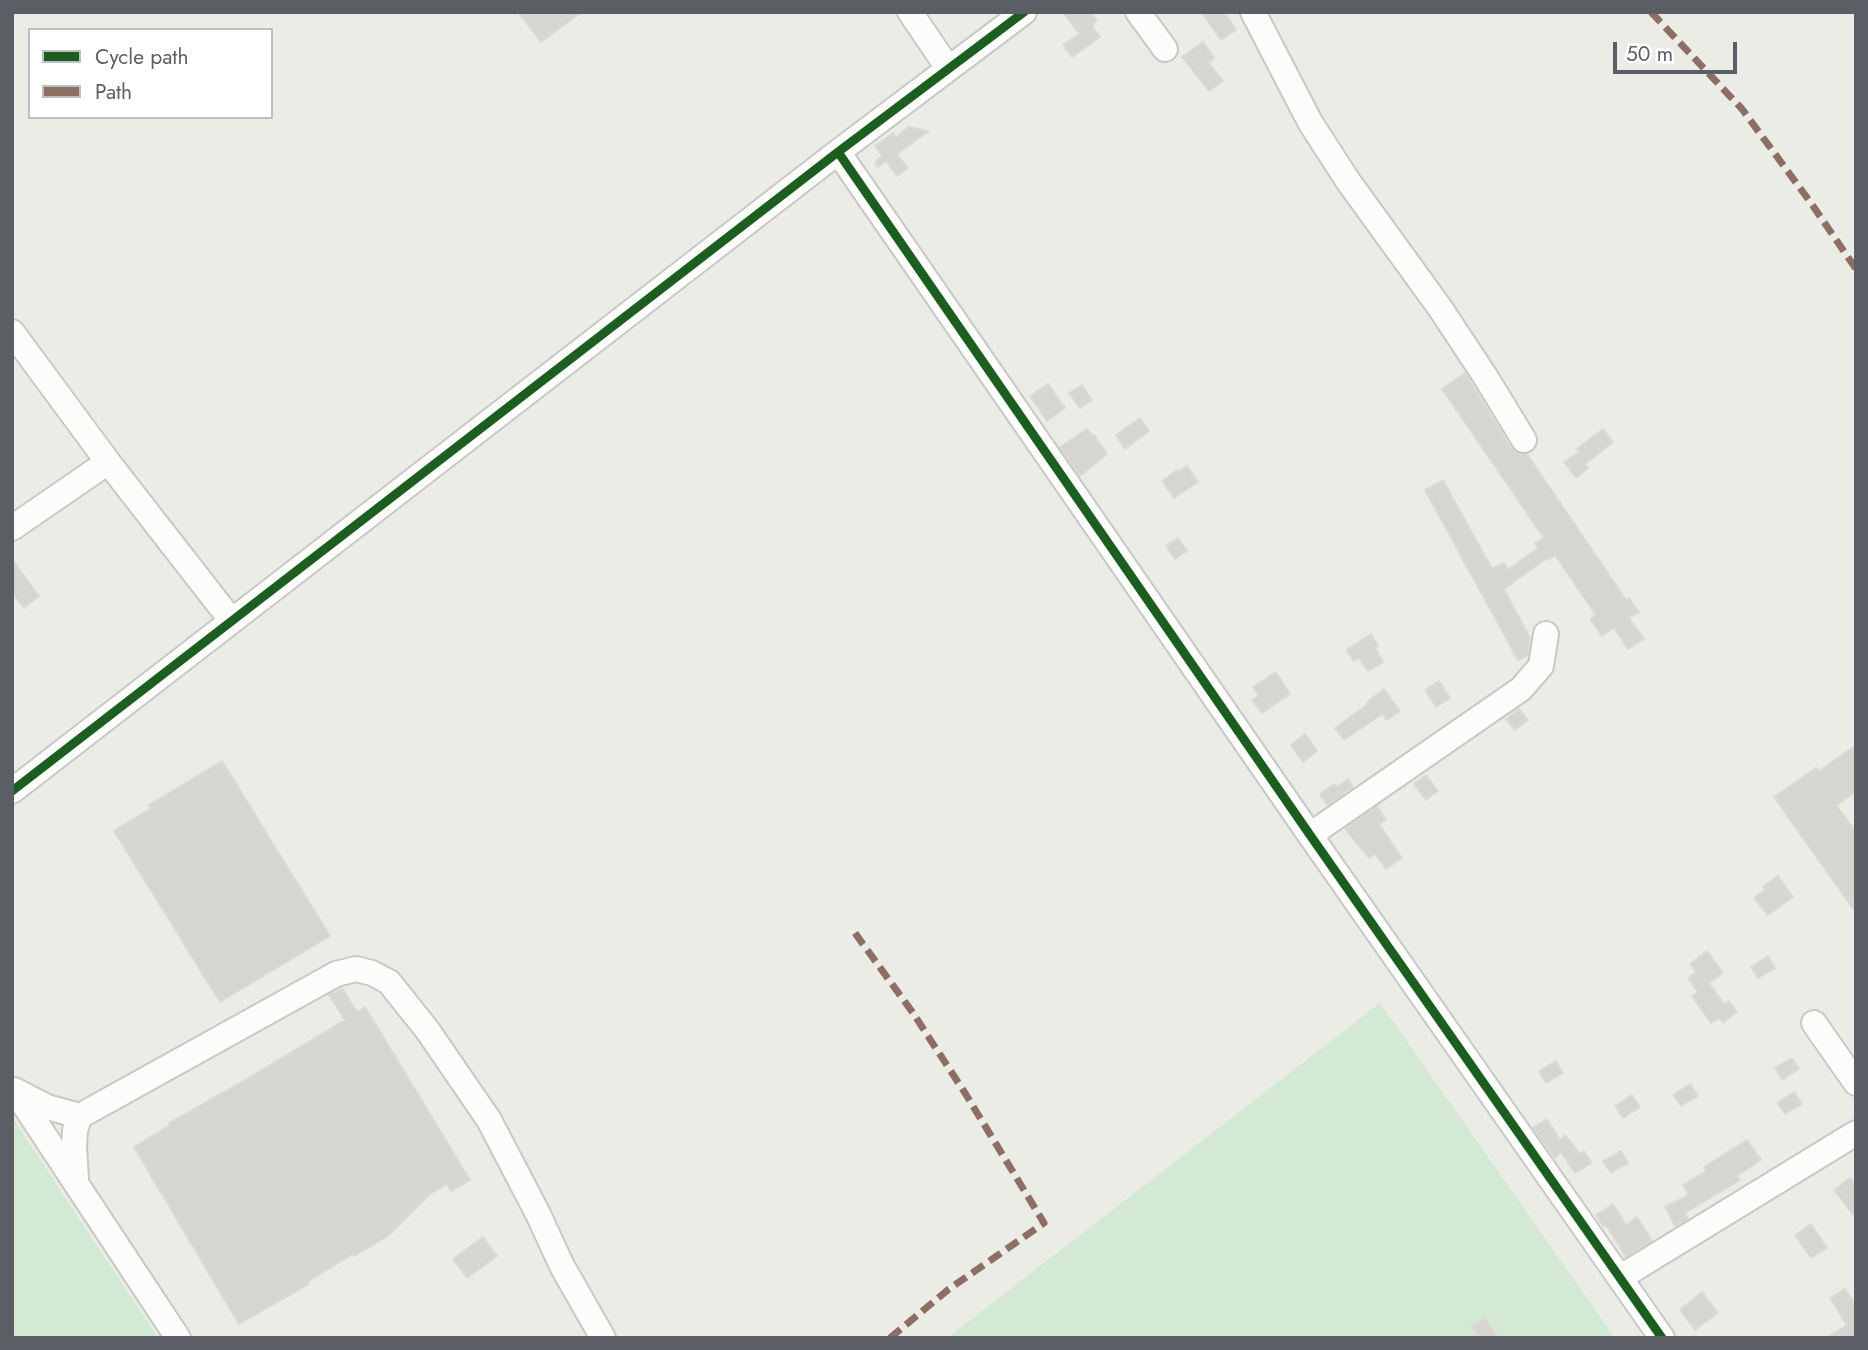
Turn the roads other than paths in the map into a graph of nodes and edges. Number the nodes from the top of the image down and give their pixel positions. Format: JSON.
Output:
{"nodes":[{"id":1,"x":910,"y":12,"type":"edge"},
{"id":2,"x":1024,"y":12,"type":"edge"},
{"id":3,"x":1138,"y":12,"type":"edge"},
{"id":4,"x":1253,"y":12,"type":"edge"},
{"id":5,"x":1165,"y":49,"type":"dead end"},
{"id":6,"x":948,"y":68,"type":"junction"},
{"id":7,"x":838,"y":152,"type":"junction"},
{"id":8,"x":12,"y":331,"type":"edge"},
{"id":9,"x":1524,"y":440,"type":"dead end"},
{"id":10,"x":108,"y":462,"type":"junction"},
{"id":11,"x":12,"y":528,"type":"edge"},
{"id":12,"x":231,"y":620,"type":"junction"},
{"id":13,"x":1546,"y":634,"type":"dead end"},
{"id":14,"x":12,"y":791,"type":"edge"},
{"id":15,"x":1310,"y":835,"type":"junction"},
{"id":16,"x":1814,"y":1023,"type":"dead end"},
{"id":17,"x":1856,"y":1083,"type":"edge"},
{"id":18,"x":13,"y":1089,"type":"edge"},
{"id":19,"x":80,"y":1116,"type":"junction"},
{"id":20,"x":1856,"y":1133,"type":"edge"},
{"id":21,"x":76,"y":1184,"type":"junction"},
{"id":22,"x":1621,"y":1277,"type":"junction"},
{"id":23,"x":178,"y":1338,"type":"edge"},
{"id":24,"x":603,"y":1338,"type":"edge"},
{"id":25,"x":1662,"y":1338,"type":"edge"}],
"edges":[{"from":1,"to":6,"type":"street"},
{"from":2,"to":6,"type":"street"},
{"from":3,"to":5,"type":"street"},
{"from":4,"to":9,"type":"street"},
{"from":6,"to":7,"type":"street"},
{"from":7,"to":12,"type":"street"},
{"from":7,"to":15,"type":"street"},
{"from":8,"to":10,"type":"street"},
{"from":10,"to":11,"type":"street"},
{"from":10,"to":12,"type":"street"},
{"from":12,"to":14,"type":"street"},
{"from":13,"to":15,"type":"street"},
{"from":15,"to":22,"type":"street"},
{"from":16,"to":17,"type":"street"},
{"from":18,"to":19,"type":"street"},
{"from":18,"to":21,"type":"street"},
{"from":19,"to":21,"type":"street"},
{"from":19,"to":24,"type":"street"},
{"from":20,"to":22,"type":"street"},
{"from":21,"to":23,"type":"street"},
{"from":22,"to":25,"type":"street"}]}
